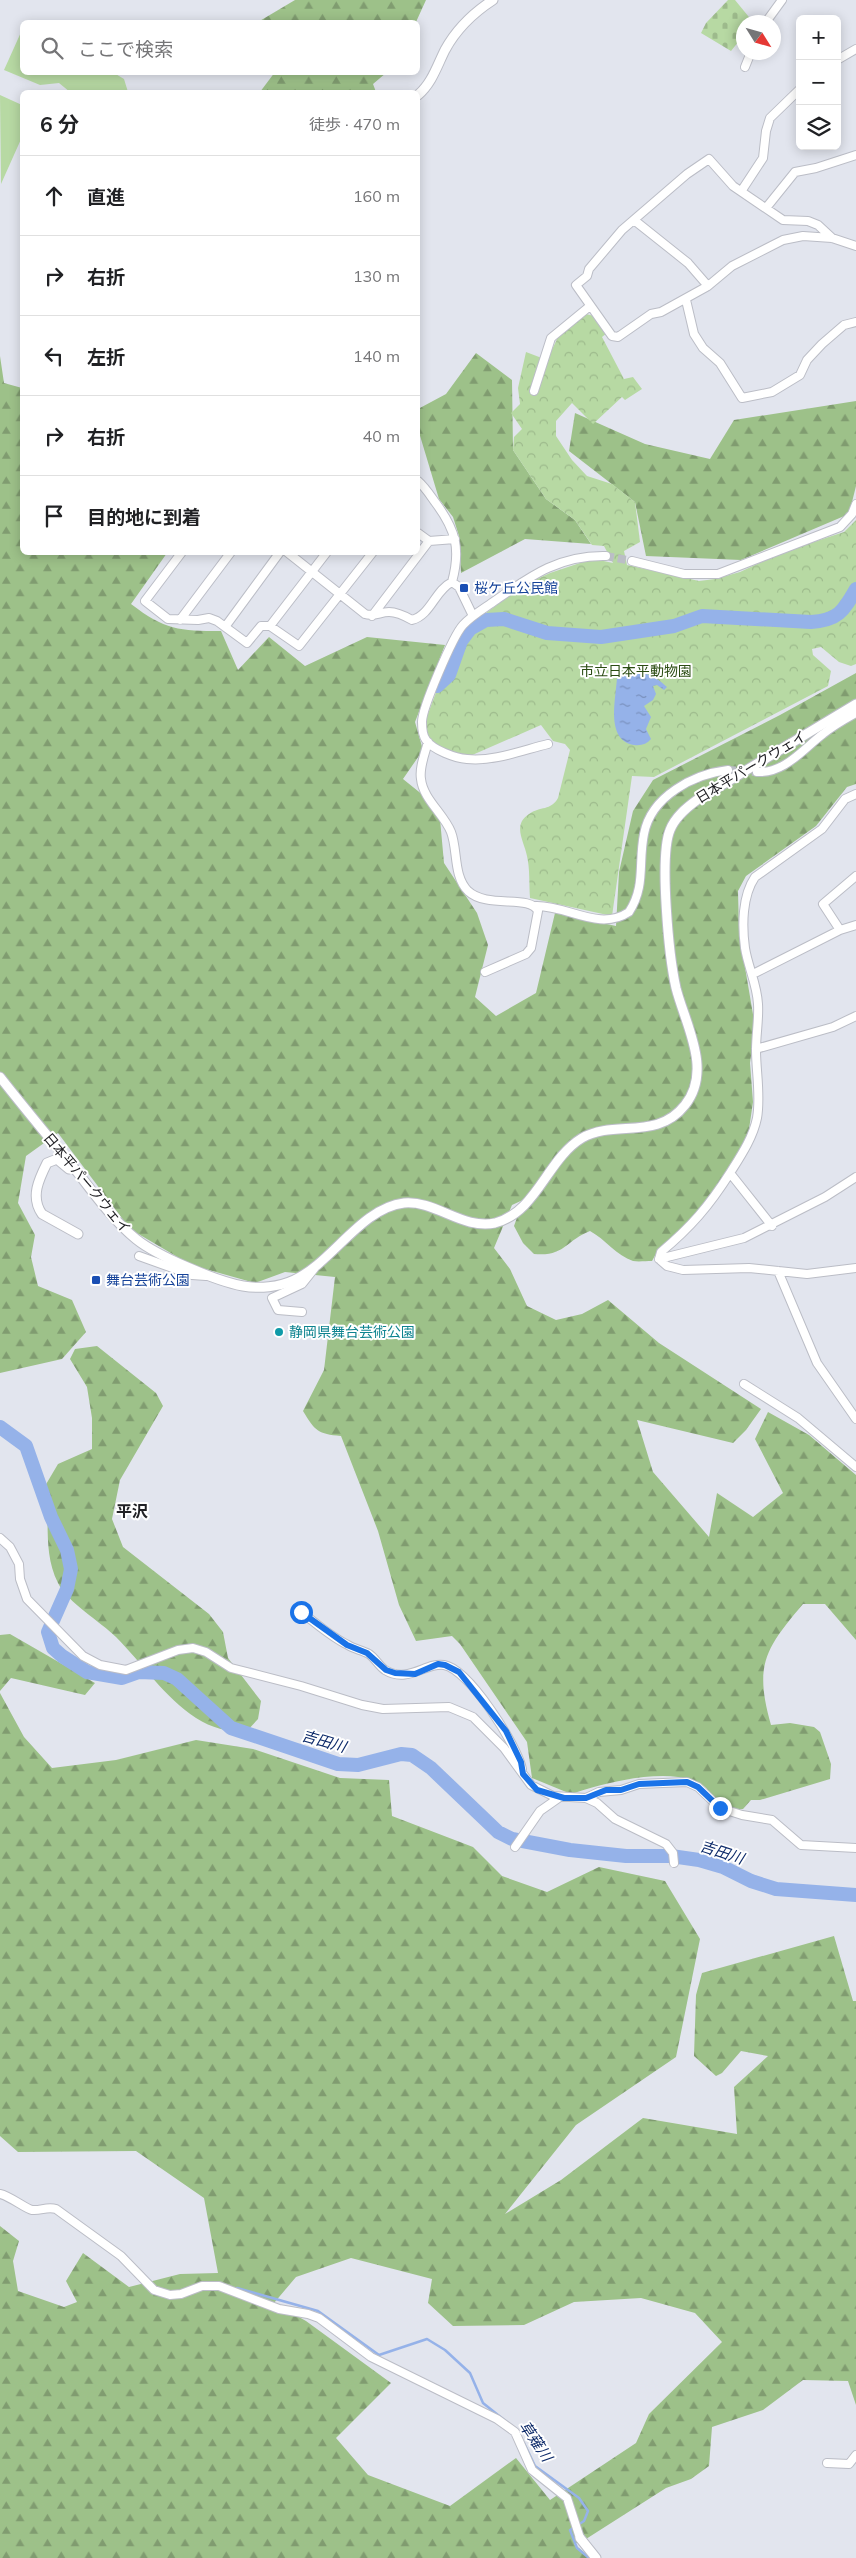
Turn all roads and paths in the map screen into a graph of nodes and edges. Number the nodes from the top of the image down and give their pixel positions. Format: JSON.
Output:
{"nodes":[{"id":1,"x":493,"y":0,"type":"edge"},
{"id":2,"x":782,"y":0,"type":"edge"},
{"id":3,"x":771,"y":15,"type":"edge"},
{"id":4,"x":856,"y":49,"type":"edge"},
{"id":5,"x":841,"y":58,"type":"edge"},
{"id":6,"x":747,"y":60,"type":"edge"},
{"id":7,"x":745,"y":67,"type":"dead end"},
{"id":8,"x":796,"y":93,"type":"edge"},
{"id":9,"x":420,"y":94,"type":"edge"},
{"id":10,"x":856,"y":155,"type":"edge"},
{"id":11,"x":742,"y":190,"type":"junction"},
{"id":12,"x":766,"y":208,"type":"junction"},
{"id":13,"x":634,"y":220,"type":"junction"},
{"id":14,"x":832,"y":238,"type":"junction"},
{"id":15,"x":856,"y":246,"type":"edge"},
{"id":16,"x":708,"y":286,"type":"junction"},
{"id":17,"x":686,"y":300,"type":"junction"},
{"id":18,"x":590,"y":306,"type":"junction"},
{"id":19,"x":856,"y":322,"type":"edge"},
{"id":20,"x":534,"y":391,"type":"dead end"},
{"id":21,"x":420,"y":484,"type":"edge"},
{"id":22,"x":856,"y":504,"type":"edge"},
{"id":23,"x":420,"y":534,"type":"edge"},
{"id":24,"x":455,"y":539,"type":"junction"},
{"id":25,"x":429,"y":541,"type":"junction"},
{"id":26,"x":420,"y":553,"type":"edge"},
{"id":27,"x":180,"y":555,"type":"edge"},
{"id":28,"x":229,"y":555,"type":"edge"},
{"id":29,"x":278,"y":555,"type":"edge"},
{"id":30,"x":291,"y":555,"type":"edge"},
{"id":31,"x":325,"y":555,"type":"edge"},
{"id":32,"x":371,"y":555,"type":"edge"},
{"id":33,"x":418,"y":555,"type":"edge"},
{"id":34,"x":606,"y":556,"type":"tunnel mouth"},
{"id":35,"x":632,"y":561,"type":"tunnel mouth"},
{"id":36,"x":311,"y":572,"type":"junction"},
{"id":37,"x":452,"y":582,"type":"junction"},
{"id":38,"x":340,"y":595,"type":"junction"},
{"id":39,"x":372,"y":616,"type":"junction"},
{"id":40,"x":473,"y":616,"type":"junction"},
{"id":41,"x":180,"y":620,"type":"junction"},
{"id":42,"x":270,"y":626,"type":"junction"},
{"id":43,"x":225,"y":627,"type":"junction"},
{"id":44,"x":856,"y":704,"type":"edge"},
{"id":45,"x":856,"y":713,"type":"edge"},
{"id":46,"x":428,"y":742,"type":"junction"},
{"id":47,"x":548,"y":744,"type":"dead end"},
{"id":48,"x":728,"y":770,"type":"tunnel mouth"},
{"id":49,"x":757,"y":772,"type":"tunnel mouth"},
{"id":50,"x":856,"y":794,"type":"edge"},
{"id":51,"x":856,"y":876,"type":"edge"},
{"id":52,"x":536,"y":906,"type":"junction"},
{"id":53,"x":856,"y":925,"type":"edge"},
{"id":54,"x":840,"y":930,"type":"junction"},
{"id":55,"x":485,"y":972,"type":"dead end"},
{"id":56,"x":753,"y":974,"type":"junction"},
{"id":57,"x":856,"y":1016,"type":"edge"},
{"id":58,"x":756,"y":1049,"type":"junction"},
{"id":59,"x":0,"y":1077,"type":"edge"},
{"id":60,"x":56,"y":1146,"type":"junction"},
{"id":61,"x":47,"y":1162,"type":"junction"},
{"id":62,"x":730,"y":1173,"type":"junction"},
{"id":63,"x":856,"y":1177,"type":"edge"},
{"id":64,"x":90,"y":1188,"type":"junction"},
{"id":65,"x":772,"y":1226,"type":"junction"},
{"id":66,"x":78,"y":1234,"type":"dead end"},
{"id":67,"x":139,"y":1256,"type":"dead end"},
{"id":68,"x":660,"y":1259,"type":"junction"},
{"id":69,"x":315,"y":1266,"type":"junction"},
{"id":70,"x":856,"y":1268,"type":"edge"},
{"id":71,"x":778,"y":1271,"type":"junction"},
{"id":72,"x":214,"y":1277,"type":"junction"},
{"id":73,"x":302,"y":1312,"type":"dead end"},
{"id":74,"x":744,"y":1384,"type":"dead end"},
{"id":75,"x":856,"y":1419,"type":"edge"},
{"id":76,"x":856,"y":1467,"type":"edge"},
{"id":77,"x":0,"y":1538,"type":"edge"},
{"id":78,"x":301,"y":1612,"type":"dead end"},
{"id":79,"x":523,"y":1774,"type":"junction"},
{"id":80,"x":560,"y":1797,"type":"junction"},
{"id":81,"x":586,"y":1798,"type":"junction"},
{"id":82,"x":515,"y":1847,"type":"dead end"},
{"id":83,"x":856,"y":1848,"type":"edge"},
{"id":84,"x":674,"y":1863,"type":"dead end"},
{"id":85,"x":0,"y":2194,"type":"edge"},
{"id":86,"x":856,"y":2455,"type":"edge"},
{"id":87,"x":827,"y":2463,"type":"dead end"},
{"id":88,"x":580,"y":2538,"type":"joint"},
{"id":89,"x":596,"y":2558,"type":"edge"}],
"edges":[{"from":1,"to":9,"type":"street"},
{"from":2,"to":3,"type":"street"},
{"from":4,"to":5,"type":"street"},
{"from":6,"to":7,"type":"street"},
{"from":8,"to":11,"type":"street"},
{"from":10,"to":12,"type":"street"},
{"from":11,"to":12,"type":"street"},
{"from":11,"to":13,"type":"street"},
{"from":12,"to":14,"type":"street"},
{"from":13,"to":16,"type":"street"},
{"from":13,"to":18,"type":"street"},
{"from":14,"to":15,"type":"street"},
{"from":14,"to":16,"type":"street"},
{"from":16,"to":17,"type":"street"},
{"from":17,"to":18,"type":"street"},
{"from":17,"to":19,"type":"street"},
{"from":18,"to":20,"type":"street"},
{"from":21,"to":24,"type":"street"},
{"from":22,"to":35,"type":"street"},
{"from":23,"to":25,"type":"street"},
{"from":24,"to":25,"type":"street"},
{"from":24,"to":37,"type":"street"},
{"from":25,"to":26,"type":"street"},
{"from":27,"to":41,"type":"street"},
{"from":28,"to":41,"type":"street"},
{"from":29,"to":43,"type":"street"},
{"from":30,"to":36,"type":"street"},
{"from":31,"to":36,"type":"street"},
{"from":32,"to":38,"type":"street"},
{"from":33,"to":39,"type":"street"},
{"from":34,"to":40,"type":"street"},
{"from":36,"to":38,"type":"street"},
{"from":36,"to":42,"type":"street"},
{"from":37,"to":39,"type":"street"},
{"from":37,"to":40,"type":"street"},
{"from":38,"to":39,"type":"street"},
{"from":38,"to":42,"type":"street"},
{"from":40,"to":46,"type":"street"},
{"from":41,"to":43,"type":"street"},
{"from":42,"to":43,"type":"street"},
{"from":44,"to":69,"type":"street","name":"日本平パークウェイ"},
{"from":45,"to":49,"type":"street"},
{"from":46,"to":47,"type":"street"},
{"from":46,"to":52,"type":"street"},
{"from":48,"to":52,"type":"street"},
{"from":50,"to":56,"type":"street"},
{"from":51,"to":54,"type":"street"},
{"from":52,"to":55,"type":"street"},
{"from":53,"to":54,"type":"street"},
{"from":54,"to":56,"type":"street"},
{"from":56,"to":58,"type":"street"},
{"from":57,"to":58,"type":"street"},
{"from":58,"to":62,"type":"street"},
{"from":59,"to":60,"type":"street","name":"日本平パークウェイ"},
{"from":60,"to":61,"type":"street"},
{"from":60,"to":64,"type":"street","name":"日本平パークウェイ"},
{"from":61,"to":64,"type":"street"},
{"from":61,"to":66,"type":"street"},
{"from":62,"to":65,"type":"street"},
{"from":62,"to":68,"type":"street"},
{"from":63,"to":65,"type":"street"},
{"from":64,"to":72,"type":"street","name":"日本平パークウェイ"},
{"from":65,"to":68,"type":"street"},
{"from":67,"to":72,"type":"street"},
{"from":68,"to":71,"type":"street"},
{"from":69,"to":72,"type":"street","name":"日本平パークウェイ"},
{"from":69,"to":73,"type":"street"},
{"from":70,"to":71,"type":"street"},
{"from":71,"to":75,"type":"street"},
{"from":74,"to":76,"type":"street"},
{"from":77,"to":79,"type":"street"},
{"from":78,"to":79,"type":"street"},
{"from":79,"to":80,"type":"street"},
{"from":80,"to":81,"type":"street"},
{"from":80,"to":82,"type":"street"},
{"from":81,"to":83,"type":"street"},
{"from":81,"to":84,"type":"street"},
{"from":85,"to":88,"type":"street"},
{"from":86,"to":87,"type":"street"},
{"from":88,"to":89,"type":"street"}]}
